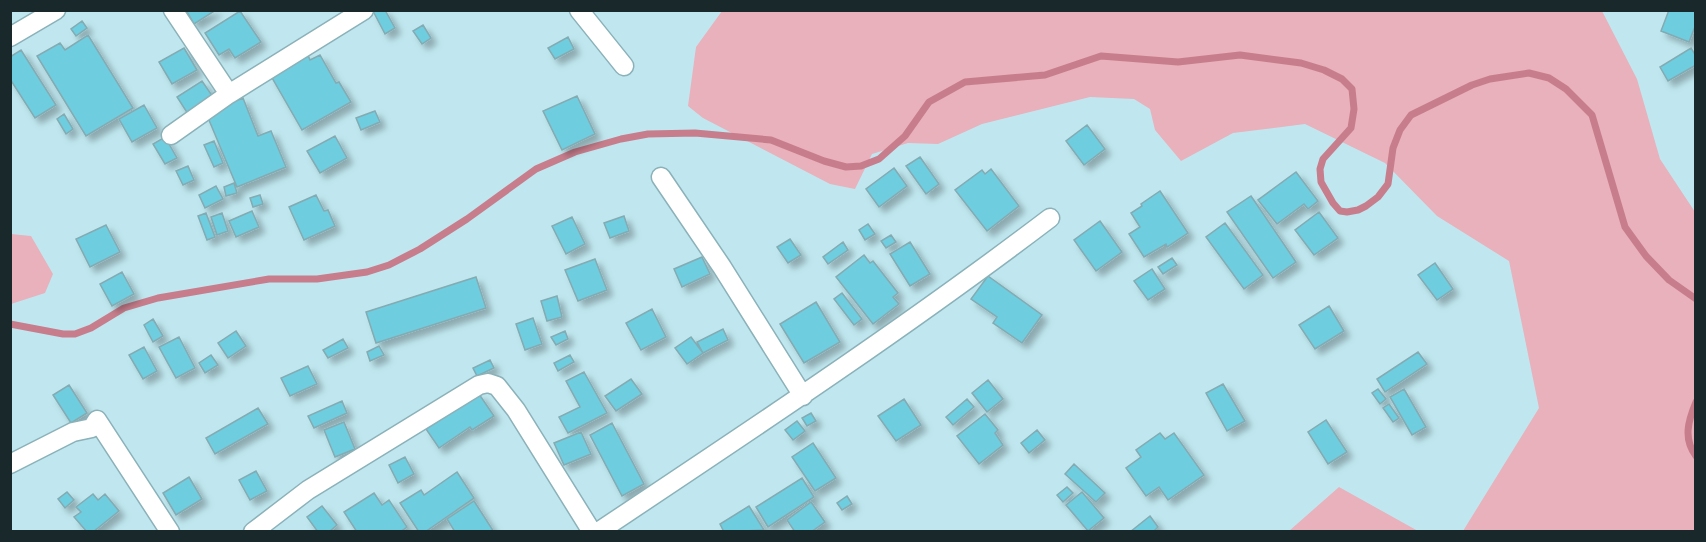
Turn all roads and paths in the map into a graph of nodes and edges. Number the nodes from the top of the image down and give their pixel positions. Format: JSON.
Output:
{"nodes":[{"id":1,"x":56,"y":10,"type":"edge"},
{"id":2,"x":173,"y":10,"type":"edge"},
{"id":3,"x":364,"y":10,"type":"edge"},
{"id":4,"x":579,"y":10,"type":"edge"},
{"id":5,"x":10,"y":37,"type":"edge"},
{"id":6,"x":624,"y":66,"type":"dead end"},
{"id":7,"x":229,"y":94,"type":"junction"},
{"id":8,"x":171,"y":135,"type":"dead end"},
{"id":9,"x":661,"y":177,"type":"dead end"},
{"id":10,"x":1050,"y":218,"type":"dead end"},
{"id":11,"x":803,"y":396,"type":"junction"},
{"id":12,"x":10,"y":464,"type":"edge"},
{"id":13,"x":170,"y":531,"type":"edge"},
{"id":14,"x":253,"y":531,"type":"edge"},
{"id":15,"x":592,"y":531,"type":"edge"},
{"id":16,"x":598,"y":531,"type":"edge"}],
"edges":[{"from":1,"to":5,"type":"street"},
{"from":2,"to":7,"type":"street"},
{"from":3,"to":7,"type":"street"},
{"from":4,"to":6,"type":"street"},
{"from":7,"to":8,"type":"street"},
{"from":9,"to":11,"type":"street"},
{"from":10,"to":11,"type":"street"},
{"from":11,"to":16,"type":"street"},
{"from":12,"to":13,"type":"street"},
{"from":14,"to":15,"type":"street"}]}
